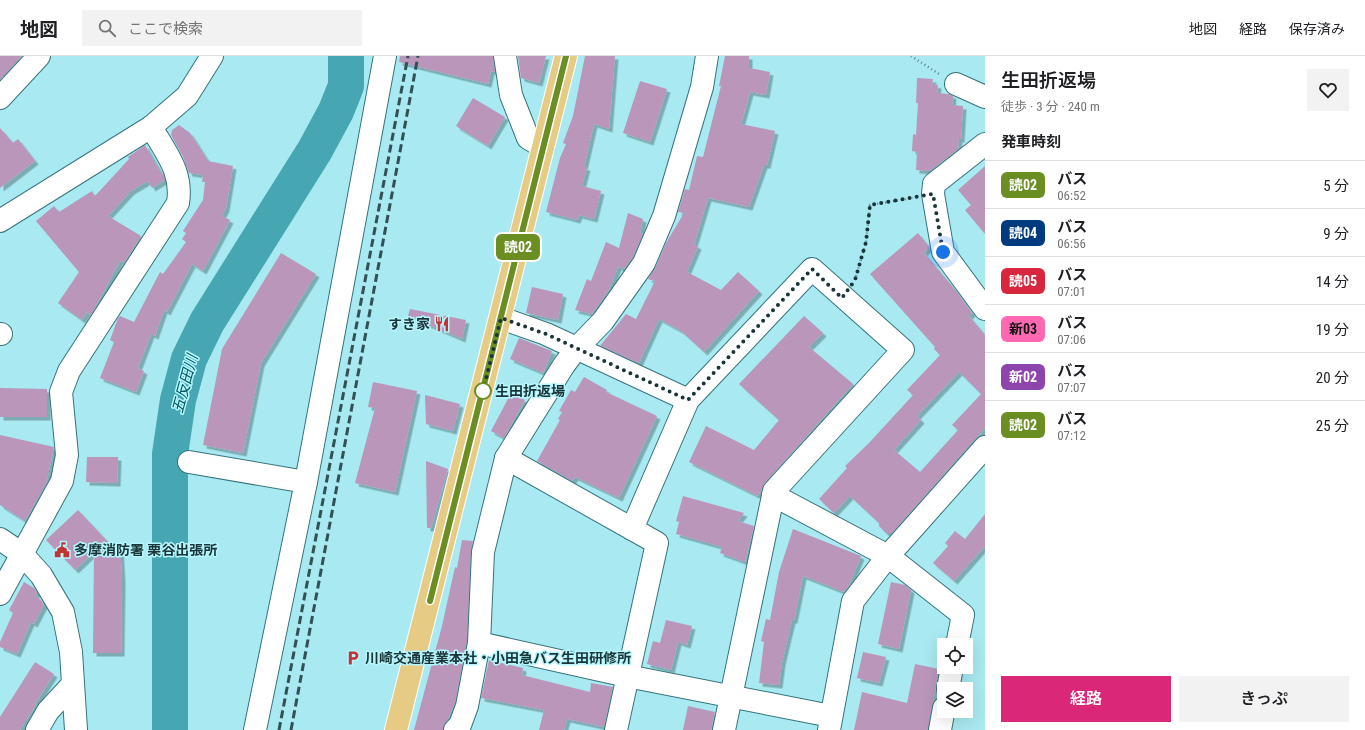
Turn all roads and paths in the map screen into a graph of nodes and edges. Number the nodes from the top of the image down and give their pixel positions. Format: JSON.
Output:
{"nodes":[{"id":1,"x":40,"y":56,"type":"edge"},
{"id":2,"x":212,"y":56,"type":"edge"},
{"id":3,"x":385,"y":56,"type":"edge"},
{"id":4,"x":505,"y":56,"type":"edge"},
{"id":5,"x":566,"y":56,"type":"edge"},
{"id":6,"x":707,"y":56,"type":"edge"},
{"id":7,"x":911,"y":56,"type":"edge"},
{"id":8,"x":956,"y":84,"type":"joint"},
{"id":9,"x":985,"y":97,"type":"edge"},
{"id":10,"x":0,"y":98,"type":"edge"},
{"id":11,"x":151,"y":127,"type":"junction"},
{"id":12,"x":985,"y":144,"type":"edge"},
{"id":13,"x":543,"y":147,"type":"junction"},
{"id":14,"x":933,"y":194,"type":"junction"},
{"id":15,"x":0,"y":221,"type":"edge"},
{"id":16,"x":842,"y":298,"type":"junction"},
{"id":17,"x":985,"y":309,"type":"edge"},
{"id":18,"x":501,"y":318,"type":"junction"},
{"id":19,"x":576,"y":349,"type":"junction"},
{"id":20,"x":688,"y":400,"type":"junction"},
{"id":21,"x":985,"y":447,"type":"edge"},
{"id":22,"x":506,"y":458,"type":"junction"},
{"id":23,"x":189,"y":462,"type":"dead end"},
{"id":24,"x":306,"y":482,"type":"junction"},
{"id":25,"x":773,"y":495,"type":"junction"},
{"id":26,"x":632,"y":528,"type":"junction"},
{"id":27,"x":0,"y":539,"type":"edge"},
{"id":28,"x":22,"y":554,"type":"junction"},
{"id":29,"x":888,"y":556,"type":"junction"},
{"id":30,"x":0,"y":594,"type":"edge"},
{"id":31,"x":958,"y":638,"type":"edge"},
{"id":32,"x":479,"y":643,"type":"junction"},
{"id":33,"x":627,"y":676,"type":"junction"},
{"id":34,"x":73,"y":684,"type":"junction"},
{"id":35,"x":730,"y":698,"type":"junction"},
{"id":36,"x":942,"y":718,"type":"edge"},
{"id":37,"x":830,"y":723,"type":"edge"},
{"id":38,"x":37,"y":730,"type":"edge"},
{"id":39,"x":76,"y":730,"type":"edge"},
{"id":40,"x":255,"y":730,"type":"edge"},
{"id":41,"x":396,"y":730,"type":"edge"},
{"id":42,"x":455,"y":730,"type":"edge"},
{"id":43,"x":616,"y":730,"type":"edge"},
{"id":44,"x":724,"y":730,"type":"edge"},
{"id":45,"x":940,"y":730,"type":"edge"}],
"edges":[{"from":1,"to":10,"type":"street"},
{"from":2,"to":11,"type":"street"},
{"from":3,"to":24,"type":"street"},
{"from":4,"to":13,"type":"street"},
{"from":5,"to":13,"type":"main road"},
{"from":6,"to":19,"type":"street"},
{"from":7,"to":8,"type":"path"},
{"from":8,"to":9,"type":"street"},
{"from":11,"to":15,"type":"street"},
{"from":11,"to":28,"type":"street"},
{"from":12,"to":14,"type":"street"},
{"from":13,"to":18,"type":"main road"},
{"from":14,"to":16,"type":"path"},
{"from":14,"to":17,"type":"street"},
{"from":16,"to":20,"type":"street"},
{"from":16,"to":25,"type":"street"},
{"from":18,"to":19,"type":"street"},
{"from":18,"to":41,"type":"main road"},
{"from":19,"to":20,"type":"street"},
{"from":19,"to":22,"type":"street"},
{"from":20,"to":26,"type":"street"},
{"from":21,"to":29,"type":"street"},
{"from":22,"to":26,"type":"street"},
{"from":22,"to":32,"type":"street"},
{"from":23,"to":24,"type":"street"},
{"from":24,"to":40,"type":"street"},
{"from":25,"to":29,"type":"street"},
{"from":25,"to":35,"type":"street"},
{"from":26,"to":33,"type":"street"},
{"from":27,"to":28,"type":"street"},
{"from":28,"to":30,"type":"street"},
{"from":28,"to":34,"type":"street"},
{"from":29,"to":31,"type":"street"},
{"from":29,"to":37,"type":"street"},
{"from":32,"to":33,"type":"street"},
{"from":32,"to":42,"type":"street"},
{"from":33,"to":35,"type":"street"},
{"from":33,"to":43,"type":"street"},
{"from":34,"to":38,"type":"street"},
{"from":34,"to":39,"type":"street"},
{"from":35,"to":37,"type":"street"},
{"from":35,"to":44,"type":"street"},
{"from":36,"to":45,"type":"street"}]}
